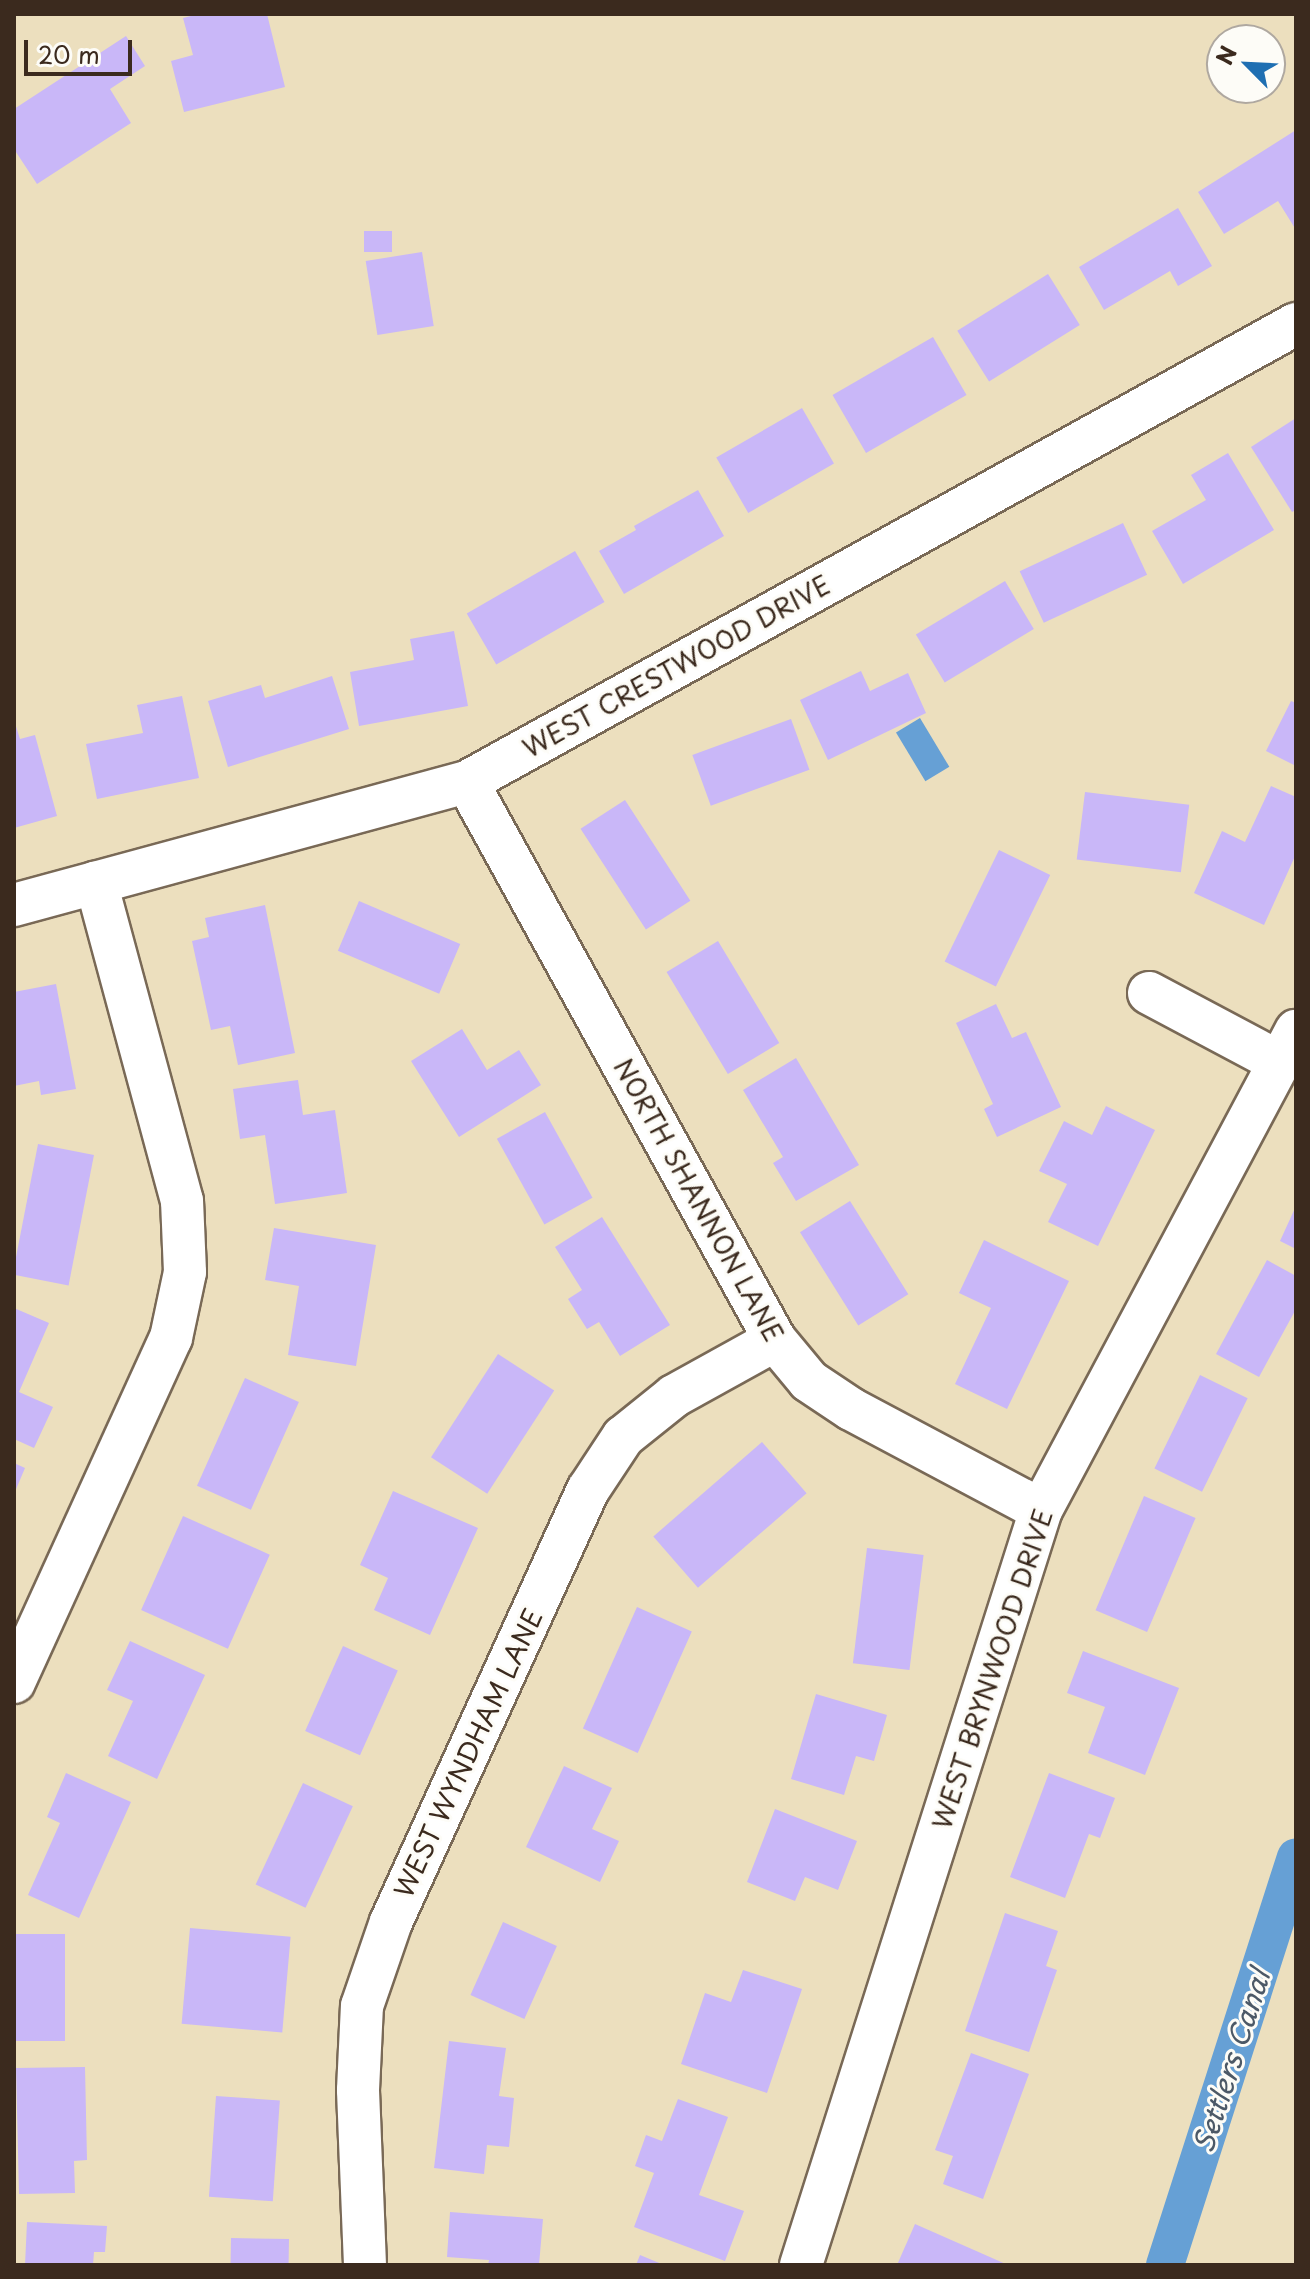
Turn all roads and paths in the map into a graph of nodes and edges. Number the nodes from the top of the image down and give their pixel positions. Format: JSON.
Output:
{"nodes":[{"id":1,"x":1296,"y":324,"type":"edge"},
{"id":2,"x":467,"y":782,"type":"junction"},
{"id":3,"x":96,"y":882,"type":"junction"},
{"id":4,"x":14,"y":905,"type":"edge"},
{"id":5,"x":1149,"y":993,"type":"dead end"},
{"id":6,"x":1288,"y":1047,"type":"edge"},
{"id":7,"x":775,"y":1340,"type":"junction"},
{"id":8,"x":1041,"y":1510,"type":"junction"},
{"id":9,"x":14,"y":1682,"type":"edge"},
{"id":10,"x":365,"y":2265,"type":"edge"},
{"id":11,"x":801,"y":2265,"type":"edge"}],
"edges":[{"from":1,"to":2,"type":"street","name":"WEST CRESTWOOD DRIVE"},
{"from":2,"to":3,"type":"street","name":"WEST CRESTWOOD DRIVE"},
{"from":2,"to":7,"type":"street","name":"NORTH SHANNON LANE"},
{"from":3,"to":4,"type":"street","name":"WEST CRESTWOOD DRIVE"},
{"from":3,"to":9,"type":"street"},
{"from":5,"to":6,"type":"street","name":"WEST BRYNWOOD DRIVE"},
{"from":6,"to":8,"type":"street","name":"WEST BRYNWOOD DRIVE"},
{"from":7,"to":8,"type":"street","name":"NORTH SHANNON LANE"},
{"from":7,"to":10,"type":"street","name":"WEST WYNDHAM LANE"},
{"from":8,"to":11,"type":"street","name":"WEST BRYNWOOD DRIVE"}]}
